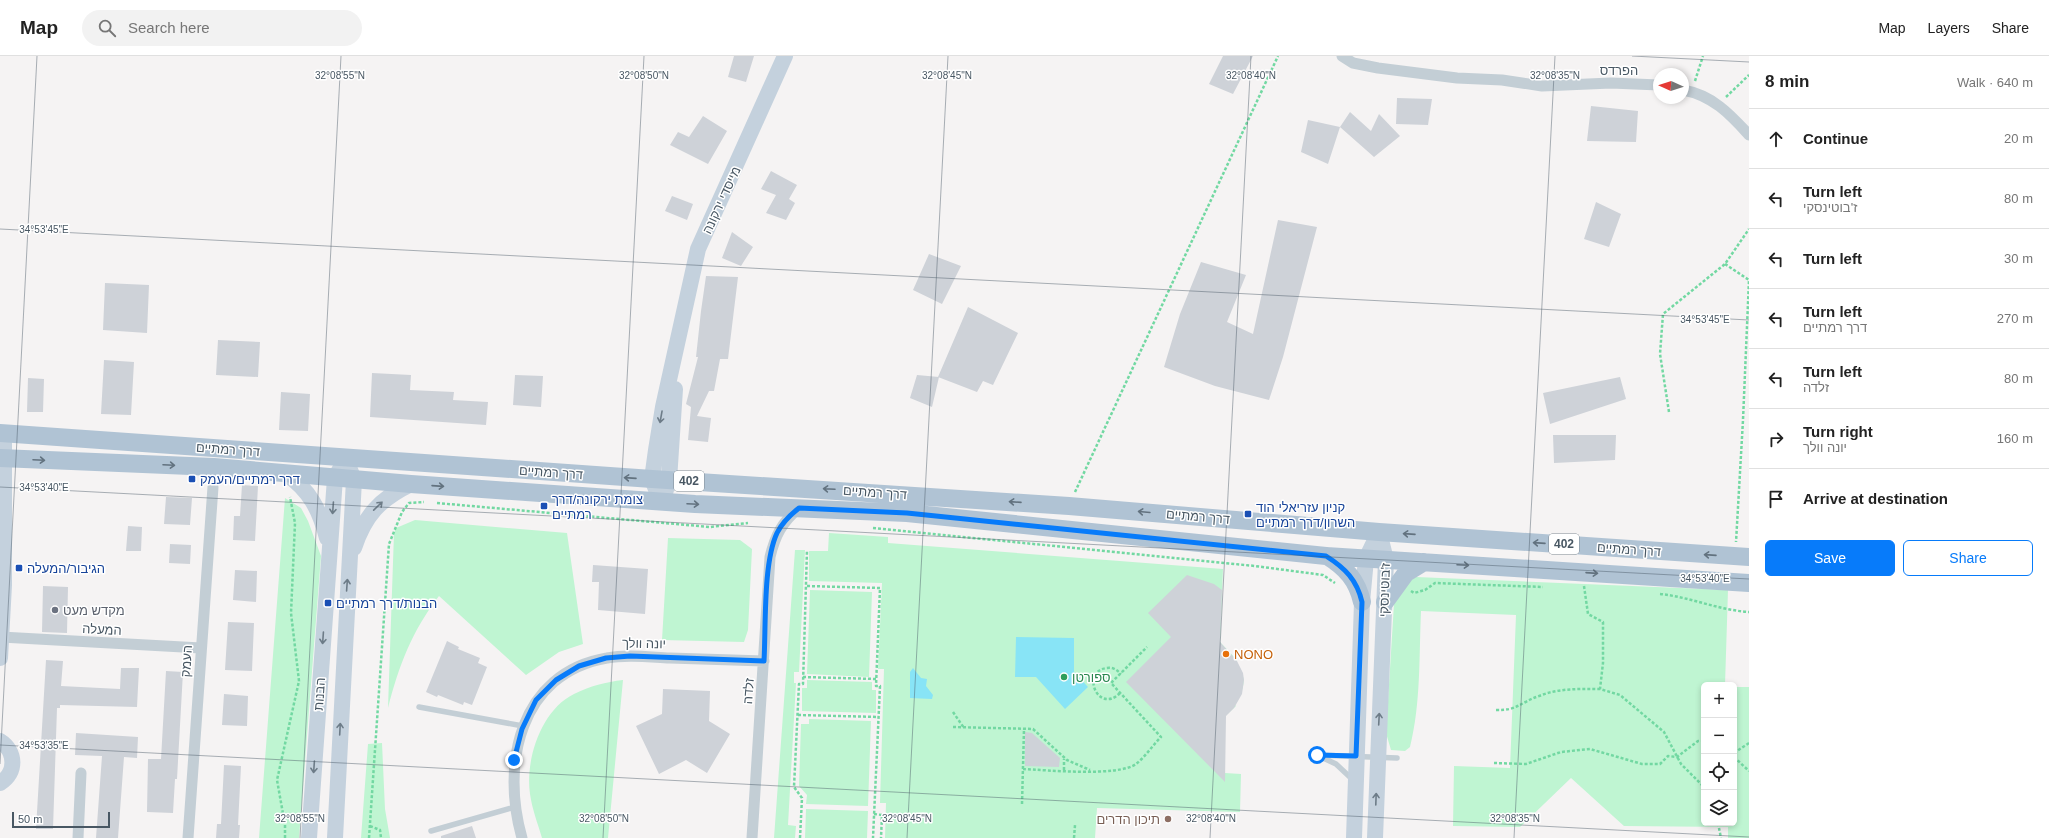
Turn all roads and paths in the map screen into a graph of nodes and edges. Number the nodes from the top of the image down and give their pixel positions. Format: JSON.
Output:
{"nodes":[{"id":1,"x":785,"y":56,"type":"edge"},
{"id":2,"x":1278,"y":56,"type":"edge"},
{"id":3,"x":1342,"y":56,"type":"edge"},
{"id":4,"x":1702,"y":56,"type":"edge"},
{"id":5,"x":1749,"y":75,"type":"edge"},
{"id":6,"x":1653,"y":86,"type":"edge"},
{"id":7,"x":1689,"y":88,"type":"edge"},
{"id":8,"x":1689,"y":90,"type":"edge"},
{"id":9,"x":1718,"y":104,"type":"junction"},
{"id":10,"x":1749,"y":135,"type":"edge"},
{"id":11,"x":1749,"y":229,"type":"edge"},
{"id":12,"x":1725,"y":264,"type":"junction"},
{"id":13,"x":1669,"y":412,"type":"dead end"},
{"id":14,"x":2,"y":433,"type":"edge"},
{"id":15,"x":1,"y":458,"type":"edge"},
{"id":16,"x":346,"y":458,"type":"junction"},
{"id":17,"x":286,"y":474,"type":"junction"},
{"id":18,"x":335,"y":478,"type":"junction"},
{"id":19,"x":354,"y":480,"type":"junction"},
{"id":20,"x":661,"y":480,"type":"junction"},
{"id":21,"x":411,"y":484,"type":"junction"},
{"id":22,"x":212,"y":487,"type":"dead end"},
{"id":23,"x":290,"y":496,"type":"dead end"},
{"id":24,"x":661,"y":502,"type":"junction"},
{"id":25,"x":1069,"y":506,"type":"junction"},
{"id":26,"x":799,"y":508,"type":"junction"},
{"id":27,"x":746,"y":523,"type":"dead end"},
{"id":28,"x":872,"y":528,"type":"dead end"},
{"id":29,"x":1379,"y":532,"type":"junction"},
{"id":30,"x":330,"y":550,"type":"junction"},
{"id":31,"x":807,"y":550,"type":"dead end"},
{"id":32,"x":1326,"y":556,"type":"junction"},
{"id":33,"x":1742,"y":557,"type":"edge"},
{"id":34,"x":1366,"y":559,"type":"junction"},
{"id":35,"x":1386,"y":560,"type":"junction"},
{"id":36,"x":1424,"y":562,"type":"junction"},
{"id":37,"x":348,"y":565,"type":"junction"},
{"id":38,"x":1349,"y":573,"type":"junction"},
{"id":39,"x":1398,"y":582,"type":"junction"},
{"id":40,"x":1581,"y":583,"type":"junction"},
{"id":41,"x":1749,"y":583,"type":"edge"},
{"id":42,"x":2,"y":584,"type":"edge"},
{"id":43,"x":807,"y":586,"type":"junction"},
{"id":44,"x":1545,"y":587,"type":"dead end"},
{"id":45,"x":1592,"y":589,"type":"dead end"},
{"id":46,"x":1656,"y":594,"type":"dead end"},
{"id":47,"x":1362,"y":602,"type":"junction"},
{"id":48,"x":1384,"y":602,"type":"junction"},
{"id":49,"x":1749,"y":612,"type":"edge"},
{"id":50,"x":1,"y":636,"type":"junction"},
{"id":51,"x":201,"y":648,"type":"junction"},
{"id":52,"x":1147,"y":648,"type":"dead end"},
{"id":53,"x":0,"y":658,"type":"edge"},
{"id":54,"x":764,"y":661,"type":"junction"},
{"id":55,"x":1121,"y":674,"type":"junction"},
{"id":56,"x":803,"y":677,"type":"junction"},
{"id":57,"x":876,"y":679,"type":"junction"},
{"id":58,"x":1600,"y":689,"type":"junction"},
{"id":59,"x":1120,"y":693,"type":"junction"},
{"id":60,"x":419,"y":707,"type":"dead end"},
{"id":61,"x":1496,"y":710,"type":"dead end"},
{"id":62,"x":953,"y":712,"type":"dead end"},
{"id":63,"x":798,"y":715,"type":"junction"},
{"id":64,"x":878,"y":717,"type":"junction"},
{"id":65,"x":523,"y":726,"type":"junction"},
{"id":66,"x":953,"y":728,"type":"dead end"},
{"id":67,"x":964,"y":728,"type":"junction"},
{"id":68,"x":1024,"y":729,"type":"junction"},
{"id":69,"x":0,"y":741,"type":"edge"},
{"id":70,"x":1701,"y":741,"type":"edge"},
{"id":71,"x":1749,"y":742,"type":"edge"},
{"id":72,"x":1737,"y":751,"type":"edge"},
{"id":73,"x":1356,"y":756,"type":"junction"},
{"id":74,"x":1677,"y":757,"type":"junction"},
{"id":75,"x":1064,"y":758,"type":"junction"},
{"id":76,"x":1377,"y":758,"type":"junction"},
{"id":77,"x":1397,"y":758,"type":"dead end"},
{"id":78,"x":1737,"y":760,"type":"edge"},
{"id":79,"x":1494,"y":763,"type":"dead end"},
{"id":80,"x":1023,"y":769,"type":"junction"},
{"id":81,"x":1064,"y":770,"type":"junction"},
{"id":82,"x":1094,"y":771,"type":"junction"},
{"id":83,"x":1749,"y":771,"type":"edge"},
{"id":84,"x":81,"y":773,"type":"dead end"},
{"id":85,"x":0,"y":782,"type":"edge"},
{"id":86,"x":1355,"y":783,"type":"junction"},
{"id":87,"x":1701,"y":785,"type":"edge"},
{"id":88,"x":1022,"y":804,"type":"dead end"},
{"id":89,"x":515,"y":807,"type":"junction"},
{"id":90,"x":874,"y":814,"type":"junction"},
{"id":91,"x":1075,"y":825,"type":"dead end"},
{"id":92,"x":370,"y":826,"type":"junction"},
{"id":93,"x":1719,"y":826,"type":"edge"},
{"id":94,"x":431,"y":831,"type":"dead end"},
{"id":95,"x":78,"y":838,"type":"edge"},
{"id":96,"x":188,"y":838,"type":"edge"},
{"id":97,"x":285,"y":838,"type":"edge"},
{"id":98,"x":309,"y":838,"type":"edge"},
{"id":99,"x":335,"y":838,"type":"edge"},
{"id":100,"x":369,"y":838,"type":"edge"},
{"id":101,"x":381,"y":838,"type":"edge"},
{"id":102,"x":522,"y":838,"type":"edge"},
{"id":103,"x":752,"y":838,"type":"edge"},
{"id":104,"x":800,"y":838,"type":"edge"},
{"id":105,"x":873,"y":838,"type":"edge"},
{"id":106,"x":881,"y":838,"type":"edge"},
{"id":107,"x":1074,"y":838,"type":"edge"},
{"id":108,"x":1354,"y":838,"type":"edge"},
{"id":109,"x":1375,"y":838,"type":"edge"},
{"id":110,"x":1721,"y":838,"type":"edge"}],
"edges":[{"from":1,"to":20,"type":"street","name":"מייסדי ירקונה"},
{"from":2,"to":25,"type":"path"},
{"from":3,"to":6,"type":"street","name":"הפרדס"},
{"from":4,"to":7,"type":"path"},
{"from":5,"to":9,"type":"path"},
{"from":8,"to":9,"type":"street"},
{"from":9,"to":10,"type":"street"},
{"from":11,"to":12,"type":"path"},
{"from":12,"to":13,"type":"path"},
{"from":12,"to":33,"type":"path"},
{"from":14,"to":15,"type":"street"},
{"from":14,"to":16,"type":"main road","name":"דרך רמתיים","number":"402"},
{"from":15,"to":17,"type":"main road","name":"דרך רמתיים","number":"402","one_way":true},
{"from":15,"to":42,"type":"street"},
{"from":16,"to":18,"type":"street","name":"הבנות"},
{"from":16,"to":19,"type":"street","name":"הבנות"},
{"from":20,"to":16,"type":"main road","name":"דרך רמתיים","number":"402","one_way":true},
{"from":17,"to":18,"type":"main road","name":"דרך רמתיים","number":"402"},
{"from":17,"to":30,"type":"street","name":"הבנות"},
{"from":18,"to":19,"type":"main road","name":"דרך רמתיים","number":"402"},
{"from":18,"to":30,"type":"street","name":"הבנות","one_way":true},
{"from":19,"to":21,"type":"main road","name":"דרך רמתיים","number":"402"},
{"from":19,"to":37,"type":"street","name":"הבנות"},
{"from":20,"to":24,"type":"street","name":"מייסדי ירקונה"},
{"from":25,"to":20,"type":"main road","name":"דרך רמתיים","number":"402","one_way":true},
{"from":21,"to":24,"type":"main road","name":"דרך רמתיים","number":"402","one_way":true},
{"from":37,"to":21,"type":"street","name":"הבנות","one_way":true},
{"from":22,"to":51,"type":"street","name":"העמק"},
{"from":23,"to":97,"type":"path"},
{"from":24,"to":26,"type":"main road","name":"דרך רמתיים","number":"402","one_way":true},
{"from":29,"to":25,"type":"main road","name":"דרך רמתיים","number":"402","one_way":true},
{"from":26,"to":32,"type":"main road","name":"דרך רמתיים","number":"402"},
{"from":26,"to":54,"type":"street","name":"זלדה"},
{"from":27,"to":92,"type":"path"},
{"from":28,"to":38,"type":"path"},
{"from":33,"to":29,"type":"main road","name":"דרך רמתיים","number":"402","one_way":true},
{"from":29,"to":34,"type":"street","name":"ז'בוטינסקי"},
{"from":29,"to":35,"type":"street","name":"ז'בוטינסקי"},
{"from":30,"to":98,"type":"street","name":"הבנות","one_way":true},
{"from":31,"to":43,"type":"path"},
{"from":32,"to":34,"type":"main road","name":"דרך רמתיים","number":"402"},
{"from":32,"to":38,"type":"main road"},
{"from":34,"to":35,"type":"main road","number":"402"},
{"from":34,"to":47,"type":"street","name":"ז'בוטינסקי"},
{"from":35,"to":36,"type":"main road","name":"דרך רמתיים","number":"402"},
{"from":35,"to":48,"type":"street","name":"ז'בוטינסקי"},
{"from":36,"to":39,"type":"main road"},
{"from":36,"to":40,"type":"main road","name":"דרך רמתיים","number":"402","one_way":true},
{"from":99,"to":37,"type":"street","name":"הבנות","one_way":true},
{"from":38,"to":47,"type":"main road"},
{"from":39,"to":44,"type":"path"},
{"from":39,"to":48,"type":"main road"},
{"from":40,"to":41,"type":"main road","name":"דרך רמתיים","number":"402","one_way":true},
{"from":40,"to":45,"type":"path"},
{"from":40,"to":58,"type":"path"},
{"from":42,"to":50,"type":"street"},
{"from":43,"to":56,"type":"path"},
{"from":43,"to":57,"type":"path"},
{"from":46,"to":49,"type":"path"},
{"from":47,"to":73,"type":"street","name":"ז'בוטינסקי"},
{"from":76,"to":48,"type":"street","name":"ז'בוטינסקי","one_way":true},
{"from":50,"to":51,"type":"street","name":"המעלה"},
{"from":50,"to":53,"type":"street"},
{"from":51,"to":96,"type":"street","name":"העמק"},
{"from":52,"to":55,"type":"path"},
{"from":54,"to":65,"type":"street","name":"יונה וולך"},
{"from":54,"to":103,"type":"street","name":"זלדה"},
{"from":55,"to":59,"type":"path"},
{"from":55,"to":59,"type":"path"},
{"from":56,"to":57,"type":"path"},
{"from":56,"to":63,"type":"path"},
{"from":57,"to":64,"type":"path"},
{"from":58,"to":61,"type":"path"},
{"from":58,"to":74,"type":"path"},
{"from":59,"to":82,"type":"path"},
{"from":60,"to":65,"type":"lane"},
{"from":62,"to":67,"type":"path"},
{"from":63,"to":64,"type":"path"},
{"from":63,"to":104,"type":"path"},
{"from":64,"to":90,"type":"path"},
{"from":65,"to":89,"type":"street","name":"יונה וולך"},
{"from":66,"to":67,"type":"path"},
{"from":67,"to":68,"type":"path"},
{"from":68,"to":75,"type":"path"},
{"from":68,"to":80,"type":"path"},
{"from":69,"to":85,"type":"street"},
{"from":70,"to":74,"type":"path"},
{"from":71,"to":72,"type":"path"},
{"from":73,"to":76,"type":"lane"},
{"from":73,"to":86,"type":"street","name":"ז'בוטינסקי"},
{"from":73,"to":86,"type":"lane"},
{"from":74,"to":79,"type":"path"},
{"from":74,"to":87,"type":"path"},
{"from":75,"to":81,"type":"path"},
{"from":75,"to":82,"type":"path"},
{"from":76,"to":77,"type":"lane"},
{"from":109,"to":76,"type":"street","name":"ז'בוטינסקי","one_way":true},
{"from":78,"to":83,"type":"path"},
{"from":80,"to":81,"type":"path"},
{"from":80,"to":88,"type":"path"},
{"from":81,"to":82,"type":"path"},
{"from":84,"to":95,"type":"street"},
{"from":86,"to":108,"type":"street","name":"ז'בוטינסקי"},
{"from":89,"to":94,"type":"lane"},
{"from":89,"to":102,"type":"street","name":"יונה וולך"},
{"from":90,"to":105,"type":"path"},
{"from":90,"to":106,"type":"path"},
{"from":91,"to":107,"type":"path"},
{"from":92,"to":100,"type":"path"},
{"from":92,"to":101,"type":"path"},
{"from":93,"to":110,"type":"path"}]}
